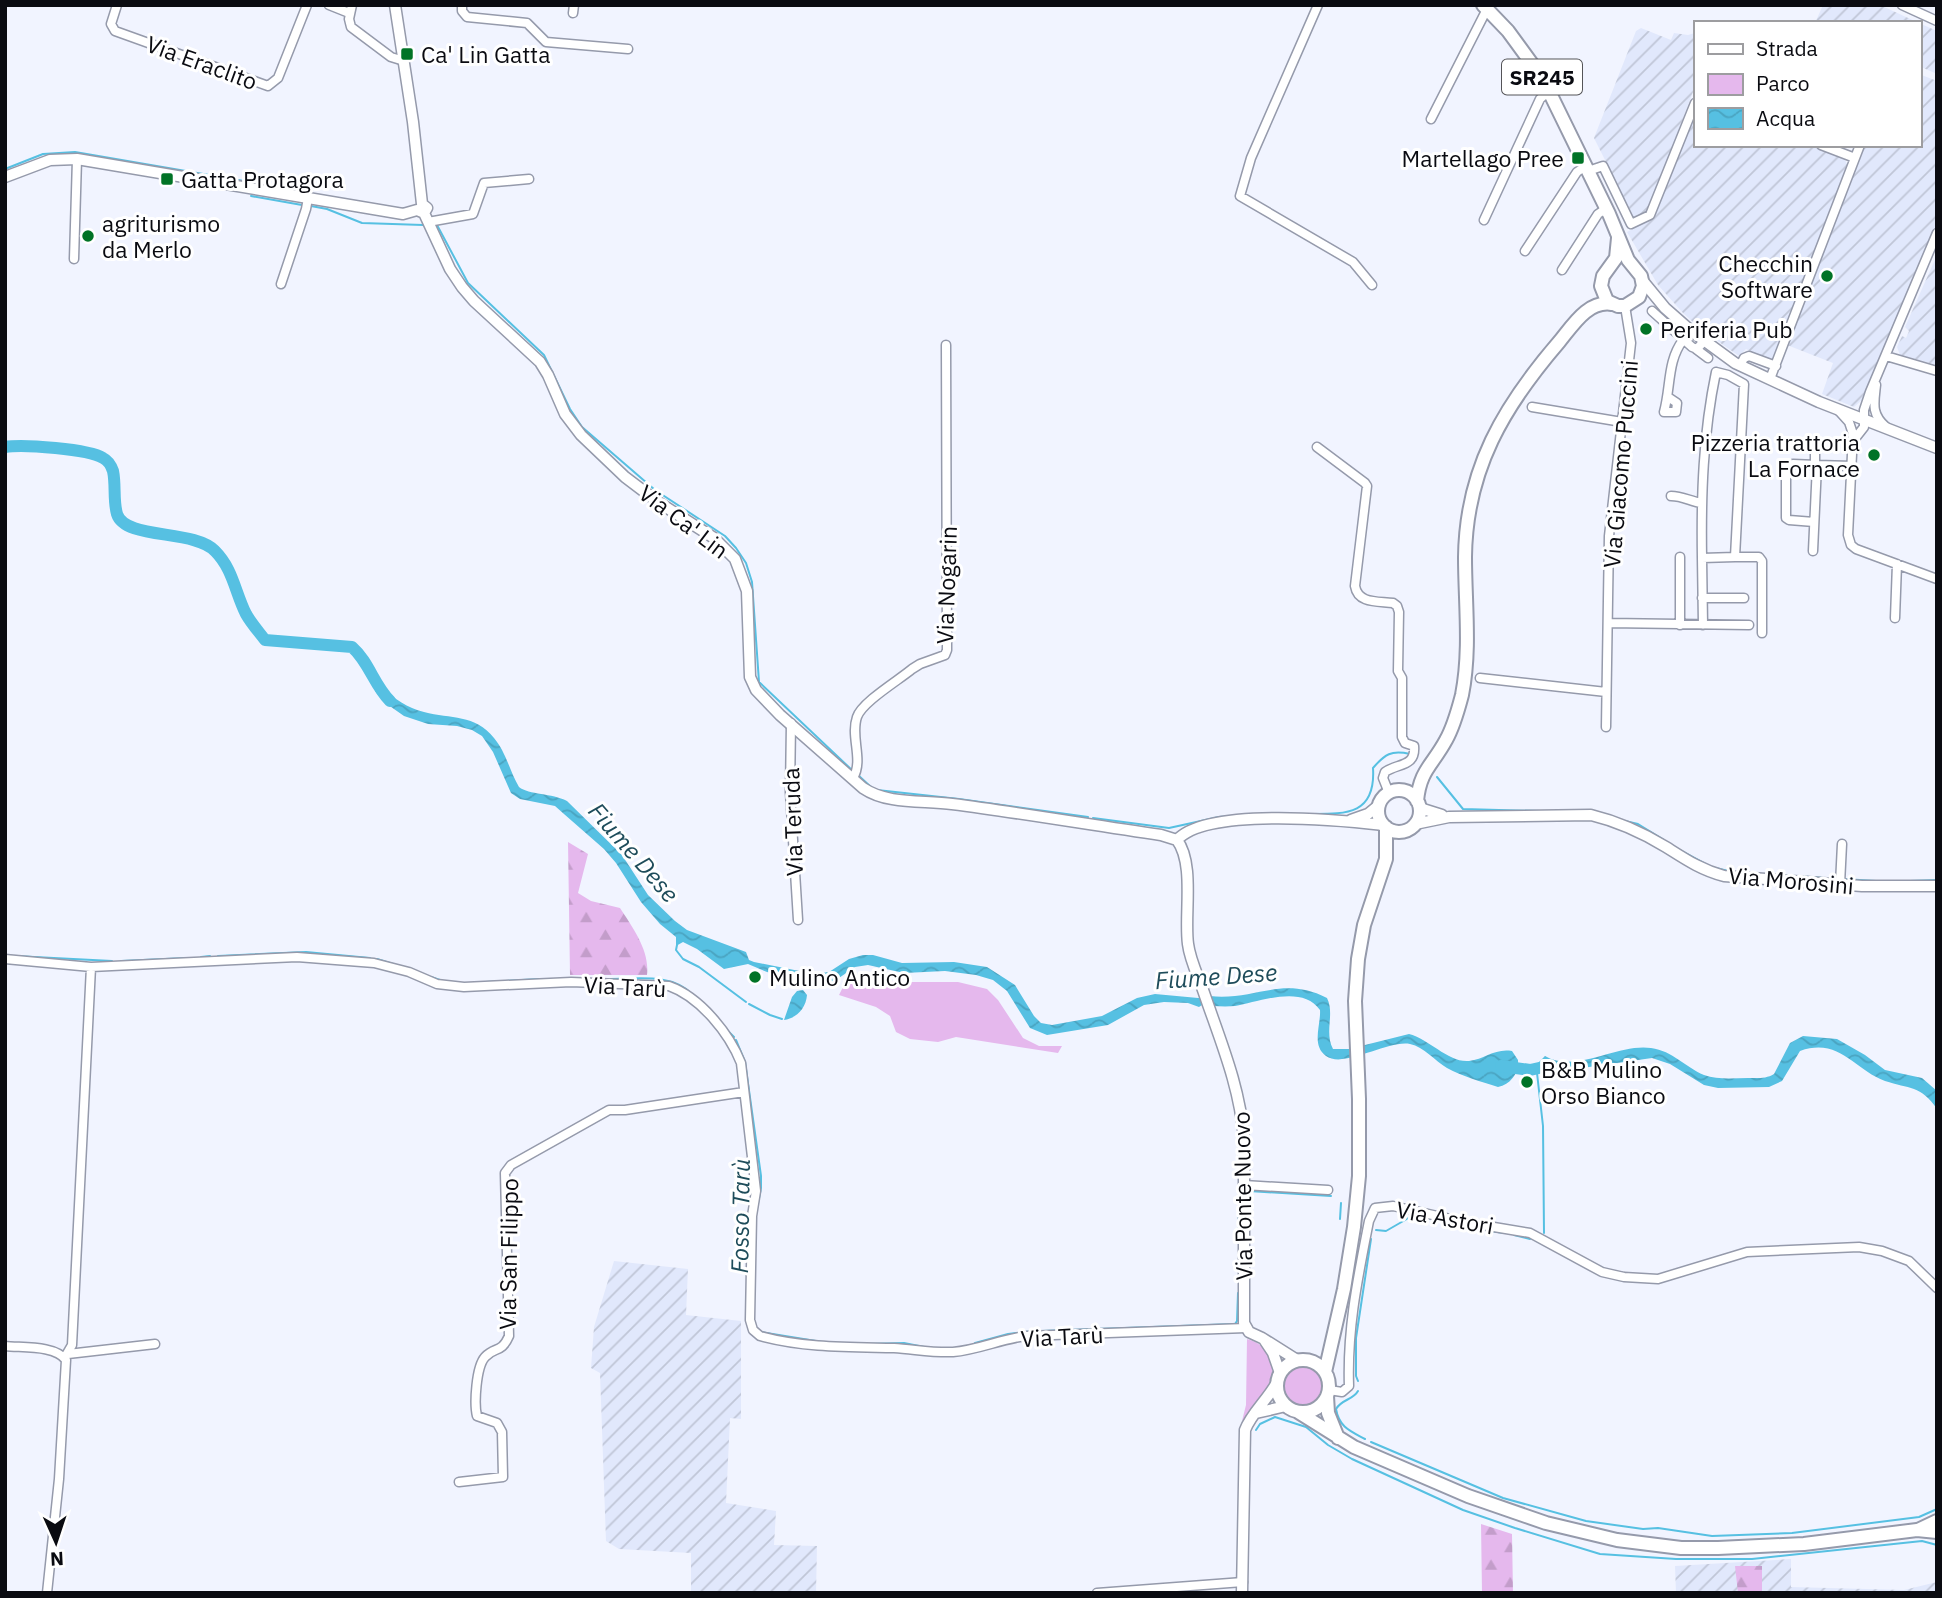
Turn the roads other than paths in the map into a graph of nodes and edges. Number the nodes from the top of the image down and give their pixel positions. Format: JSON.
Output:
{"nodes":[{"id":1,"x":117,"y":5,"type":"edge"},
{"id":2,"x":306,"y":5,"type":"edge"},
{"id":3,"x":329,"y":5,"type":"edge"},
{"id":4,"x":395,"y":5,"type":"edge"},
{"id":5,"x":462,"y":5,"type":"edge"},
{"id":6,"x":1318,"y":5,"type":"edge"},
{"id":7,"x":1902,"y":5,"type":"edge"},
{"id":8,"x":1485,"y":7,"type":"edge"},
{"id":9,"x":351,"y":9,"type":"edge"},
{"id":10,"x":1937,"y":21,"type":"edge"},
{"id":11,"x":628,"y":49,"type":"dead end"},
{"id":12,"x":404,"y":61,"type":"junction"},
{"id":13,"x":1549,"y":91,"type":"junction"},
{"id":14,"x":1694,"y":105,"type":"edge"},
{"id":15,"x":1431,"y":119,"type":"dead end"},
{"id":16,"x":1826,"y":147,"type":"edge"},
{"id":17,"x":1859,"y":147,"type":"edge"},
{"id":18,"x":1855,"y":158,"type":"junction"},
{"id":19,"x":77,"y":159,"type":"junction"},
{"id":20,"x":1587,"y":169,"type":"junction"},
{"id":21,"x":5,"y":177,"type":"edge"},
{"id":22,"x":529,"y":179,"type":"dead end"},
{"id":23,"x":307,"y":202,"type":"junction"},
{"id":24,"x":1607,"y":208,"type":"junction"},
{"id":25,"x":423,"y":212,"type":"junction"},
{"id":26,"x":1484,"y":220,"type":"dead end"},
{"id":27,"x":1937,"y":233,"type":"edge"},
{"id":28,"x":1618,"y":238,"type":"junction"},
{"id":29,"x":1525,"y":251,"type":"dead end"},
{"id":30,"x":74,"y":259,"type":"dead end"},
{"id":31,"x":1633,"y":268,"type":"junction"},
{"id":32,"x":1562,"y":270,"type":"dead end"},
{"id":33,"x":1605,"y":275,"type":"junction"},
{"id":34,"x":1642,"y":280,"type":"junction"},
{"id":35,"x":281,"y":284,"type":"dead end"},
{"id":36,"x":1373,"y":285,"type":"dead end"},
{"id":37,"x":1624,"y":304,"type":"junction"},
{"id":38,"x":1665,"y":308,"type":"junction"},
{"id":39,"x":1652,"y":311,"type":"dead end"},
{"id":40,"x":1581,"y":315,"type":"junction"},
{"id":41,"x":1683,"y":340,"type":"junction"},
{"id":42,"x":946,"y":345,"type":"dead end"},
{"id":43,"x":1700,"y":345,"type":"junction"},
{"id":44,"x":1886,"y":356,"type":"junction"},
{"id":45,"x":1708,"y":358,"type":"dead end"},
{"id":46,"x":1738,"y":363,"type":"junction"},
{"id":47,"x":1776,"y":366,"type":"junction"},
{"id":48,"x":1937,"y":372,"type":"edge"},
{"id":49,"x":1728,"y":375,"type":"junction"},
{"id":50,"x":1770,"y":379,"type":"junction"},
{"id":51,"x":1668,"y":397,"type":"dead end"},
{"id":52,"x":1532,"y":407,"type":"dead end"},
{"id":53,"x":1869,"y":409,"type":"junction"},
{"id":54,"x":1838,"y":410,"type":"junction"},
{"id":55,"x":1864,"y":420,"type":"junction"},
{"id":56,"x":1622,"y":422,"type":"junction"},
{"id":57,"x":1894,"y":432,"type":"junction"},
{"id":58,"x":1856,"y":436,"type":"junction"},
{"id":59,"x":1317,"y":447,"type":"dead end"},
{"id":60,"x":1937,"y":448,"type":"edge"},
{"id":61,"x":1815,"y":453,"type":"dead end"},
{"id":62,"x":1816,"y":465,"type":"junction"},
{"id":63,"x":1852,"y":466,"type":"junction"},
{"id":64,"x":1671,"y":496,"type":"dead end"},
{"id":65,"x":1701,"y":503,"type":"junction"},
{"id":66,"x":1814,"y":522,"type":"junction"},
{"id":67,"x":1813,"y":551,"type":"dead end"},
{"id":68,"x":1680,"y":556,"type":"dead end"},
{"id":69,"x":1735,"y":557,"type":"junction"},
{"id":70,"x":1702,"y":558,"type":"junction"},
{"id":71,"x":1897,"y":564,"type":"junction"},
{"id":72,"x":1937,"y":579,"type":"edge"},
{"id":73,"x":1702,"y":598,"type":"junction"},
{"id":74,"x":1744,"y":598,"type":"dead end"},
{"id":75,"x":1895,"y":618,"type":"dead end"},
{"id":76,"x":1609,"y":623,"type":"junction"},
{"id":77,"x":1680,"y":625,"type":"junction"},
{"id":78,"x":1703,"y":625,"type":"junction"},
{"id":79,"x":1749,"y":625,"type":"dead end"},
{"id":80,"x":1762,"y":634,"type":"dead end"},
{"id":81,"x":1480,"y":678,"type":"dead end"},
{"id":82,"x":1606,"y":692,"type":"junction"},
{"id":83,"x":791,"y":723,"type":"junction"},
{"id":84,"x":1606,"y":727,"type":"dead end"},
{"id":85,"x":1424,"y":771,"type":"junction"},
{"id":86,"x":855,"y":775,"type":"junction"},
{"id":87,"x":1392,"y":792,"type":"junction"},
{"id":88,"x":1418,"y":803,"type":"junction"},
{"id":89,"x":1379,"y":805,"type":"junction"},
{"id":90,"x":1449,"y":817,"type":"junction"},
{"id":91,"x":1351,"y":820,"type":"junction"},
{"id":92,"x":1385,"y":826,"type":"junction"},
{"id":93,"x":1412,"y":827,"type":"junction"},
{"id":94,"x":1177,"y":840,"type":"junction"},
{"id":95,"x":1842,"y":844,"type":"dead end"},
{"id":96,"x":1386,"y":859,"type":"junction"},
{"id":97,"x":1840,"y":884,"type":"junction"},
{"id":98,"x":1937,"y":886,"type":"edge"},
{"id":99,"x":798,"y":920,"type":"dead end"},
{"id":100,"x":5,"y":959,"type":"edge"},
{"id":101,"x":91,"y":967,"type":"junction"},
{"id":102,"x":744,"y":1092,"type":"junction"},
{"id":103,"x":1244,"y":1185,"type":"junction"},
{"id":104,"x":1328,"y":1191,"type":"dead end"},
{"id":105,"x":1937,"y":1289,"type":"edge"},
{"id":106,"x":1337,"y":1313,"type":"junction"},
{"id":107,"x":1246,"y":1328,"type":"junction"},
{"id":108,"x":1262,"y":1338,"type":"junction"},
{"id":109,"x":155,"y":1344,"type":"dead end"},
{"id":110,"x":5,"y":1346,"type":"edge"},
{"id":111,"x":66,"y":1356,"type":"junction"},
{"id":112,"x":1303,"y":1360,"type":"junction"},
{"id":113,"x":1325,"y":1372,"type":"junction"},
{"id":114,"x":1278,"y":1378,"type":"junction"},
{"id":115,"x":1328,"y":1393,"type":"junction"},
{"id":116,"x":1286,"y":1406,"type":"junction"},
{"id":117,"x":1298,"y":1412,"type":"junction"},
{"id":118,"x":1256,"y":1413,"type":"junction"},
{"id":119,"x":1338,"y":1438,"type":"junction"},
{"id":120,"x":459,"y":1482,"type":"dead end"},
{"id":121,"x":1937,"y":1521,"type":"edge"},
{"id":122,"x":1917,"y":1530,"type":"junction"},
{"id":123,"x":1937,"y":1532,"type":"edge"},
{"id":124,"x":1242,"y":1587,"type":"edge"},
{"id":125,"x":47,"y":1593,"type":"edge"},
{"id":126,"x":1097,"y":1593,"type":"edge"}],
"edges":[{"from":1,"to":2,"type":"street","name":"Via Eraclito"},
{"from":3,"to":9,"type":"street"},
{"from":4,"to":12,"type":"street","name":"Via Ca' Lin"},
{"from":5,"to":11,"type":"street"},
{"from":6,"to":36,"type":"street"},
{"from":7,"to":10,"type":"street"},
{"from":8,"to":13,"type":"main road","number":"SR245"},
{"from":8,"to":15,"type":"street"},
{"from":9,"to":12,"type":"street"},
{"from":12,"to":25,"type":"street","name":"Via Ca' Lin"},
{"from":13,"to":20,"type":"main road","number":"SR245"},
{"from":13,"to":26,"type":"street"},
{"from":14,"to":20,"type":"street"},
{"from":16,"to":18,"type":"street"},
{"from":17,"to":18,"type":"street"},
{"from":18,"to":47,"type":"street"},
{"from":19,"to":21,"type":"street"},
{"from":19,"to":23,"type":"street"},
{"from":19,"to":30,"type":"street"},
{"from":20,"to":24,"type":"main road","number":"SR245"},
{"from":20,"to":29,"type":"street"},
{"from":22,"to":25,"type":"street"},
{"from":23,"to":25,"type":"street"},
{"from":23,"to":35,"type":"street"},
{"from":24,"to":28,"type":"main road","number":"SR245"},
{"from":24,"to":32,"type":"street"},
{"from":25,"to":83,"type":"street","name":"Via Ca' Lin"},
{"from":27,"to":44,"type":"street"},
{"from":28,"to":31,"type":"main road","number":"SR245"},
{"from":28,"to":33,"type":"main road"},
{"from":31,"to":33,"type":"main road"},
{"from":31,"to":34,"type":"main road"},
{"from":33,"to":37,"type":"main road"},
{"from":33,"to":40,"type":"main road"},
{"from":34,"to":37,"type":"main road"},
{"from":34,"to":38,"type":"street"},
{"from":37,"to":38,"type":"street"},
{"from":37,"to":40,"type":"main road"},
{"from":37,"to":56,"type":"street","name":"Via Giacomo Puccini"},
{"from":38,"to":43,"type":"street"},
{"from":39,"to":41,"type":"street"},
{"from":40,"to":85,"type":"main road"},
{"from":41,"to":43,"type":"street"},
{"from":41,"to":51,"type":"street"},
{"from":42,"to":86,"type":"street","name":"Via Nogarin"},
{"from":43,"to":45,"type":"street"},
{"from":43,"to":46,"type":"street"},
{"from":44,"to":48,"type":"street"},
{"from":44,"to":53,"type":"street"},
{"from":46,"to":47,"type":"street"},
{"from":46,"to":49,"type":"street"},
{"from":46,"to":50,"type":"street"},
{"from":47,"to":50,"type":"street"},
{"from":49,"to":65,"type":"street"},
{"from":49,"to":69,"type":"street"},
{"from":50,"to":54,"type":"street"},
{"from":52,"to":56,"type":"street"},
{"from":53,"to":54,"type":"street"},
{"from":53,"to":55,"type":"street"},
{"from":53,"to":57,"type":"street"},
{"from":54,"to":55,"type":"street"},
{"from":54,"to":58,"type":"street"},
{"from":55,"to":57,"type":"street"},
{"from":55,"to":58,"type":"street"},
{"from":56,"to":76,"type":"street","name":"Via Giacomo Puccini"},
{"from":57,"to":58,"type":"street"},
{"from":57,"to":60,"type":"street"},
{"from":58,"to":63,"type":"street"},
{"from":59,"to":87,"type":"street"},
{"from":61,"to":62,"type":"street"},
{"from":62,"to":63,"type":"street"},
{"from":62,"to":66,"type":"street"},
{"from":62,"to":66,"type":"street"},
{"from":63,"to":71,"type":"street"},
{"from":64,"to":65,"type":"street"},
{"from":65,"to":70,"type":"street"},
{"from":66,"to":67,"type":"street"},
{"from":68,"to":77,"type":"street"},
{"from":69,"to":70,"type":"street"},
{"from":69,"to":80,"type":"street"},
{"from":70,"to":73,"type":"street"},
{"from":71,"to":72,"type":"street"},
{"from":71,"to":75,"type":"street"},
{"from":73,"to":74,"type":"street"},
{"from":73,"to":78,"type":"street"},
{"from":76,"to":77,"type":"street"},
{"from":76,"to":82,"type":"street","name":"Via Giacomo Puccini"},
{"from":77,"to":78,"type":"street"},
{"from":78,"to":79,"type":"street"},
{"from":81,"to":82,"type":"street"},
{"from":82,"to":84,"type":"street","name":"Via Giacomo Puccini"},
{"from":83,"to":86,"type":"street","name":"Via Ca' Lin"},
{"from":83,"to":99,"type":"street","name":"Via Teruda"},
{"from":85,"to":87,"type":"main road"},
{"from":85,"to":88,"type":"main road"},
{"from":86,"to":94,"type":"street","name":"Via Ca' Lin"},
{"from":87,"to":88,"type":"main road"},
{"from":87,"to":89,"type":"main road"},
{"from":88,"to":90,"type":"street","name":"Via Morosini"},
{"from":88,"to":93,"type":"main road"},
{"from":89,"to":91,"type":"street"},
{"from":89,"to":92,"type":"main road"},
{"from":90,"to":93,"type":"street","name":"Via Morosini"},
{"from":90,"to":97,"type":"street","name":"Via Morosini"},
{"from":91,"to":92,"type":"street"},
{"from":91,"to":94,"type":"street"},
{"from":92,"to":93,"type":"main road"},
{"from":92,"to":96,"type":"main road"},
{"from":93,"to":96,"type":"main road"},
{"from":94,"to":103,"type":"street","name":"Via Ponte Nuovo"},
{"from":95,"to":97,"type":"street"},
{"from":96,"to":106,"type":"main road"},
{"from":97,"to":98,"type":"street","name":"Via Morosini"},
{"from":100,"to":101,"type":"street","name":"Via Tarù"},
{"from":101,"to":102,"type":"street","name":"Via Tarù"},
{"from":101,"to":111,"type":"street"},
{"from":102,"to":107,"type":"street","name":"Via Tarù"},
{"from":102,"to":120,"type":"street","name":"Via San Filippo"},
{"from":103,"to":104,"type":"street"},
{"from":103,"to":107,"type":"street","name":"Via Ponte Nuovo"},
{"from":105,"to":115,"type":"street","name":"Via Astori"},
{"from":106,"to":112,"type":"main road"},
{"from":106,"to":113,"type":"main road"},
{"from":107,"to":108,"type":"street"},
{"from":108,"to":112,"type":"street"},
{"from":108,"to":114,"type":"street"},
{"from":109,"to":111,"type":"street"},
{"from":110,"to":111,"type":"street"},
{"from":111,"to":125,"type":"street"},
{"from":112,"to":113,"type":"main road"},
{"from":112,"to":114,"type":"main road"},
{"from":113,"to":115,"type":"main road"},
{"from":114,"to":116,"type":"main road"},
{"from":114,"to":118,"type":"street"},
{"from":115,"to":117,"type":"main road"},
{"from":115,"to":119,"type":"main road"},
{"from":116,"to":117,"type":"main road"},
{"from":116,"to":118,"type":"street"},
{"from":117,"to":119,"type":"main road"},
{"from":118,"to":124,"type":"street"},
{"from":119,"to":122,"type":"main road"},
{"from":121,"to":122,"type":"main road"},
{"from":122,"to":123,"type":"main road"},
{"from":124,"to":126,"type":"street"}]}
